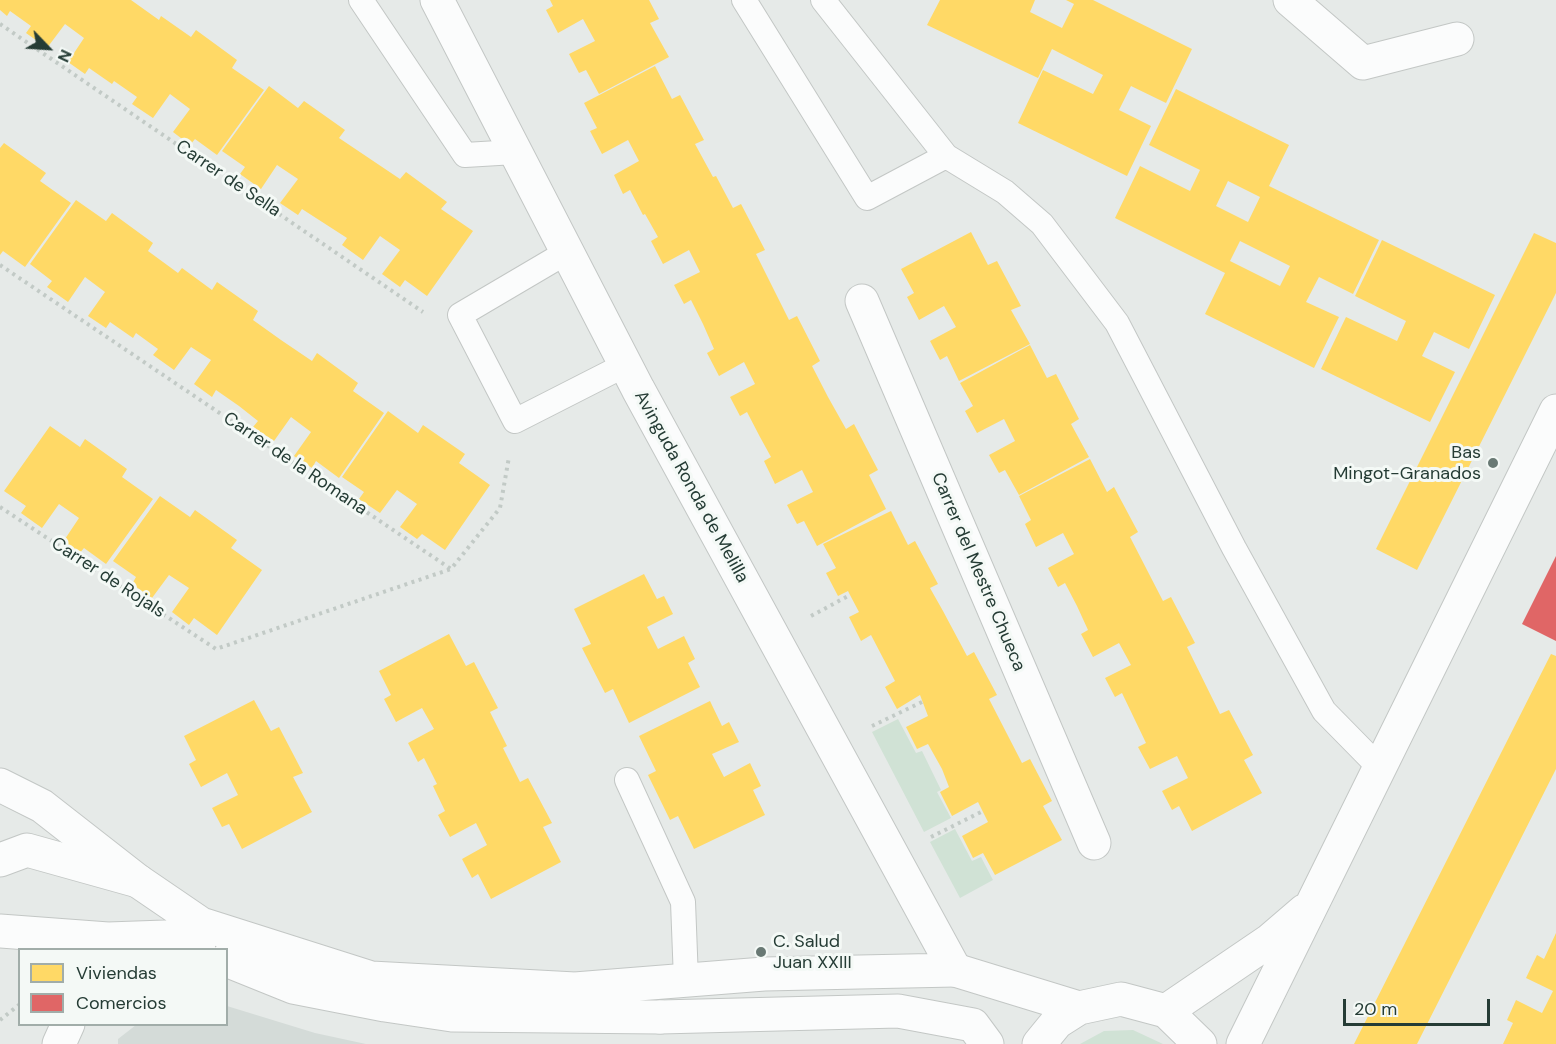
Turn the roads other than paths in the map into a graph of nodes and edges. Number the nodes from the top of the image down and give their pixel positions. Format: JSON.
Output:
{"nodes":[{"id":1,"x":362,"y":0,"type":"edge"},
{"id":2,"x":437,"y":0,"type":"edge"},
{"id":3,"x":744,"y":0,"type":"edge"},
{"id":4,"x":823,"y":0,"type":"edge"},
{"id":5,"x":1290,"y":0,"type":"edge"},
{"id":6,"x":1457,"y":39,"type":"dead end"},
{"id":7,"x":515,"y":152,"type":"junction"},
{"id":8,"x":946,"y":156,"type":"junction"},
{"id":9,"x":567,"y":252,"type":"junction"},
{"id":10,"x":862,"y":301,"type":"dead end"},
{"id":11,"x":626,"y":365,"type":"junction"},
{"id":12,"x":1556,"y":411,"type":"edge"},
{"id":13,"x":1380,"y":768,"type":"junction"},
{"id":14,"x":627,"y":780,"type":"dead end"},
{"id":15,"x":0,"y":785,"type":"edge"},
{"id":16,"x":1094,"y":843,"type":"dead end"},
{"id":17,"x":0,"y":860,"type":"edge"},
{"id":18,"x":138,"y":881,"type":"junction"},
{"id":19,"x":1313,"y":904,"type":"junction"},
{"id":20,"x":0,"y":931,"type":"edge"},
{"id":21,"x":106,"y":944,"type":"edge"},
{"id":22,"x":194,"y":948,"type":"edge"},
{"id":23,"x":228,"y":961,"type":"edge"},
{"id":24,"x":955,"y":970,"type":"junction"},
{"id":25,"x":686,"y":980,"type":"junction"},
{"id":26,"x":1079,"y":1008,"type":"junction"},
{"id":27,"x":1166,"y":1011,"type":"junction"},
{"id":28,"x":67,"y":1026,"type":"edge"},
{"id":29,"x":59,"y":1044,"type":"edge"},
{"id":30,"x":987,"y":1044,"type":"edge"},
{"id":31,"x":1039,"y":1044,"type":"edge"},
{"id":32,"x":1200,"y":1044,"type":"edge"},
{"id":33,"x":1243,"y":1044,"type":"edge"}],
"edges":[{"from":1,"to":7,"type":"lane"},
{"from":2,"to":7,"type":"street","name":"Avinguda Ronda de Melilla"},
{"from":3,"to":8,"type":"lane"},
{"from":4,"to":8,"type":"lane"},
{"from":5,"to":6,"type":"street"},
{"from":7,"to":9,"type":"street","name":"Avinguda Ronda de Melilla"},
{"from":8,"to":13,"type":"lane"},
{"from":9,"to":11,"type":"street","name":"Avinguda Ronda de Melilla"},
{"from":9,"to":11,"type":"lane"},
{"from":10,"to":16,"type":"street","name":"Carrer del Mestre Chueca"},
{"from":11,"to":24,"type":"street","name":"Avinguda Ronda de Melilla"},
{"from":12,"to":13,"type":"street"},
{"from":13,"to":19,"type":"street"},
{"from":14,"to":25,"type":"lane"},
{"from":15,"to":18,"type":"street"},
{"from":17,"to":18,"type":"street"},
{"from":18,"to":25,"type":"street"},
{"from":19,"to":27,"type":"street"},
{"from":19,"to":33,"type":"street"},
{"from":20,"to":21,"type":"street"},
{"from":21,"to":22,"type":"street"},
{"from":23,"to":30,"type":"street"},
{"from":24,"to":25,"type":"street"},
{"from":24,"to":26,"type":"street"},
{"from":26,"to":27,"type":"street"},
{"from":26,"to":31,"type":"street"},
{"from":27,"to":32,"type":"street"},
{"from":28,"to":29,"type":"street"}]}
